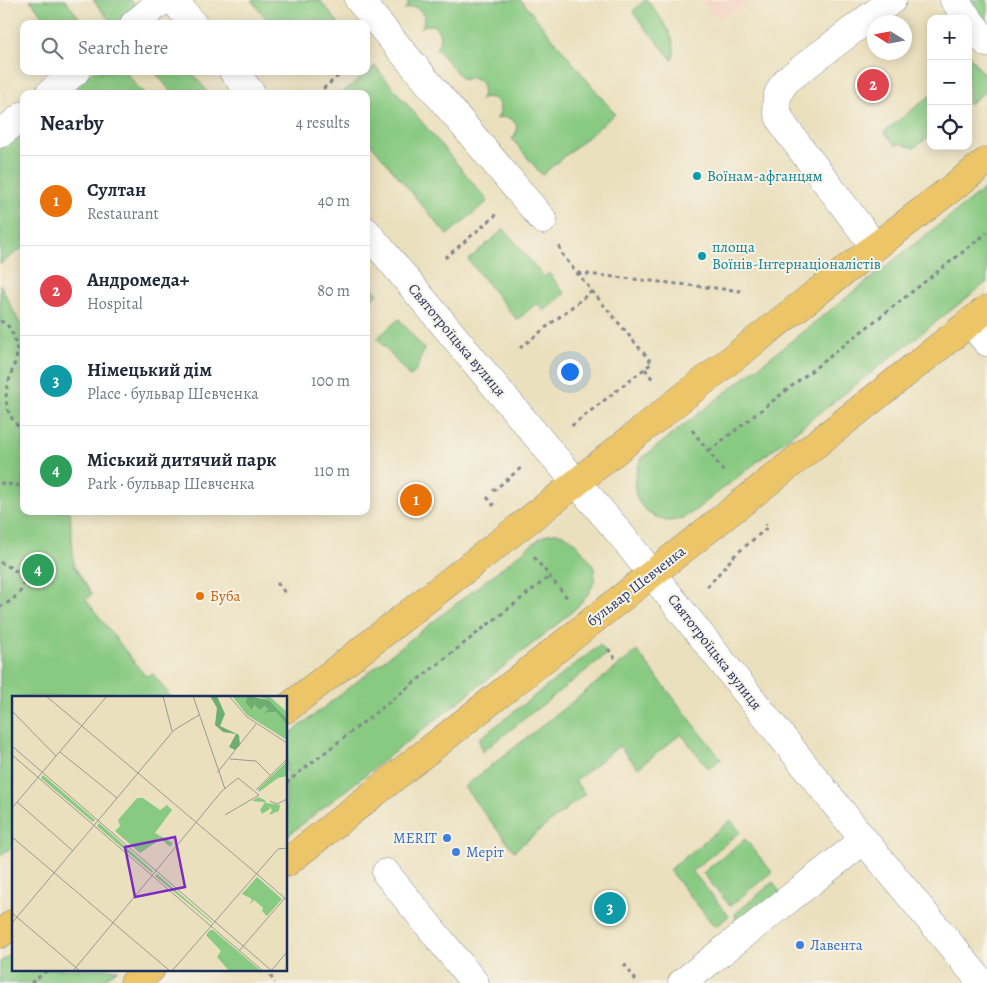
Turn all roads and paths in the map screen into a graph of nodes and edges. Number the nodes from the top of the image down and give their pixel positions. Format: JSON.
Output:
{"nodes":[{"id":1,"x":162,"y":0,"type":"edge"},
{"id":2,"x":174,"y":0,"type":"edge"},
{"id":3,"x":359,"y":0,"type":"edge"},
{"id":4,"x":892,"y":0,"type":"edge"},
{"id":5,"x":954,"y":0,"type":"edge"},
{"id":6,"x":139,"y":20,"type":"edge"},
{"id":7,"x":191,"y":20,"type":"edge"},
{"id":8,"x":987,"y":43,"type":"edge"},
{"id":9,"x":71,"y":75,"type":"edge"},
{"id":10,"x":236,"y":75,"type":"edge"},
{"id":11,"x":339,"y":75,"type":"edge"},
{"id":12,"x":54,"y":90,"type":"edge"},
{"id":13,"x":249,"y":90,"type":"edge"},
{"id":14,"x":322,"y":90,"type":"edge"},
{"id":15,"x":20,"y":118,"type":"edge"},
{"id":16,"x":0,"y":134,"type":"edge"},
{"id":17,"x":987,"y":161,"type":"edge"},
{"id":18,"x":525,"y":199,"type":"junction"},
{"id":19,"x":543,"y":220,"type":"dead end"},
{"id":20,"x":987,"y":233,"type":"edge"},
{"id":21,"x":370,"y":236,"type":"edge"},
{"id":22,"x":875,"y":246,"type":"junction"},
{"id":23,"x":444,"y":258,"type":"dead end"},
{"id":24,"x":568,"y":261,"type":"dead end"},
{"id":25,"x":577,"y":273,"type":"junction"},
{"id":26,"x":742,"y":290,"type":"dead end"},
{"id":27,"x":592,"y":291,"type":"junction"},
{"id":28,"x":0,"y":321,"type":"edge"},
{"id":29,"x":981,"y":324,"type":"edge"},
{"id":30,"x":520,"y":348,"type":"dead end"},
{"id":31,"x":20,"y":427,"type":"edge"},
{"id":32,"x":570,"y":427,"type":"dead end"},
{"id":33,"x":691,"y":429,"type":"dead end"},
{"id":34,"x":709,"y":452,"type":"junction"},
{"id":35,"x":522,"y":467,"type":"dead end"},
{"id":36,"x":727,"y":474,"type":"dead end"},
{"id":37,"x":0,"y":483,"type":"edge"},
{"id":38,"x":576,"y":483,"type":"junction"},
{"id":39,"x":20,"y":486,"type":"edge"},
{"id":40,"x":493,"y":491,"type":"dead end"},
{"id":41,"x":532,"y":554,"type":"dead end"},
{"id":42,"x":735,"y":555,"type":"dead end"},
{"id":43,"x":0,"y":562,"type":"edge"},
{"id":44,"x":652,"y":573,"type":"junction"},
{"id":45,"x":550,"y":576,"type":"junction"},
{"id":46,"x":277,"y":582,"type":"dead end"},
{"id":47,"x":707,"y":587,"type":"dead end"},
{"id":48,"x":287,"y":596,"type":"dead end"},
{"id":49,"x":568,"y":599,"type":"dead end"},
{"id":50,"x":0,"y":607,"type":"edge"},
{"id":51,"x":288,"y":707,"type":"edge"},
{"id":52,"x":288,"y":781,"type":"edge"},
{"id":53,"x":864,"y":840,"type":"junction"},
{"id":54,"x":288,"y":861,"type":"edge"},
{"id":55,"x":386,"y":873,"type":"dead end"},
{"id":56,"x":12,"y":925,"type":"edge"},
{"id":57,"x":0,"y":934,"type":"edge"},
{"id":58,"x":624,"y":964,"type":"dead end"},
{"id":59,"x":48,"y":970,"type":"edge"},
{"id":60,"x":150,"y":970,"type":"edge"},
{"id":61,"x":267,"y":970,"type":"edge"},
{"id":62,"x":31,"y":983,"type":"edge"},
{"id":63,"x":134,"y":983,"type":"edge"},
{"id":64,"x":274,"y":983,"type":"edge"},
{"id":65,"x":475,"y":983,"type":"edge"},
{"id":66,"x":638,"y":983,"type":"edge"},
{"id":67,"x":682,"y":983,"type":"edge"},
{"id":68,"x":982,"y":983,"type":"edge"}],
"edges":[{"from":1,"to":6,"type":"street"},
{"from":2,"to":7,"type":"street"},
{"from":3,"to":18,"type":"street"},
{"from":4,"to":22,"type":"street"},
{"from":5,"to":8,"type":"street"},
{"from":9,"to":12,"type":"street"},
{"from":10,"to":13,"type":"street"},
{"from":11,"to":14,"type":"path"},
{"from":15,"to":16,"type":"street"},
{"from":17,"to":22,"type":"main road"},
{"from":18,"to":19,"type":"street"},
{"from":18,"to":23,"type":"path"},
{"from":20,"to":34,"type":"path"},
{"from":21,"to":38,"type":"street","name":"Святотроїцька вулиця"},
{"from":22,"to":38,"type":"main road"},
{"from":24,"to":25,"type":"path"},
{"from":25,"to":26,"type":"path"},
{"from":25,"to":27,"type":"path"},
{"from":27,"to":30,"type":"path"},
{"from":27,"to":32,"type":"path"},
{"from":28,"to":31,"type":"path"},
{"from":29,"to":44,"type":"main road","name":"бульвар Шевченка"},
{"from":33,"to":34,"type":"path"},
{"from":34,"to":36,"type":"path"},
{"from":35,"to":40,"type":"path"},
{"from":37,"to":39,"type":"path"},
{"from":38,"to":44,"type":"street","name":"Святотроїцька вулиця"},
{"from":38,"to":51,"type":"main road"},
{"from":41,"to":45,"type":"path"},
{"from":42,"to":47,"type":"path"},
{"from":43,"to":50,"type":"path"},
{"from":44,"to":53,"type":"street","name":"Святотроїцька вулиця"},
{"from":44,"to":54,"type":"main road","name":"бульвар Шевченка"},
{"from":45,"to":49,"type":"path"},
{"from":45,"to":52,"type":"path"},
{"from":46,"to":48,"type":"path"},
{"from":53,"to":67,"type":"street"},
{"from":53,"to":68,"type":"street","name":"Святотроїцька вулиця"},
{"from":55,"to":65,"type":"street"},
{"from":56,"to":57,"type":"main road"},
{"from":58,"to":66,"type":"path"},
{"from":59,"to":62,"type":"path"},
{"from":60,"to":63,"type":"main road"},
{"from":61,"to":64,"type":"path"}]}
